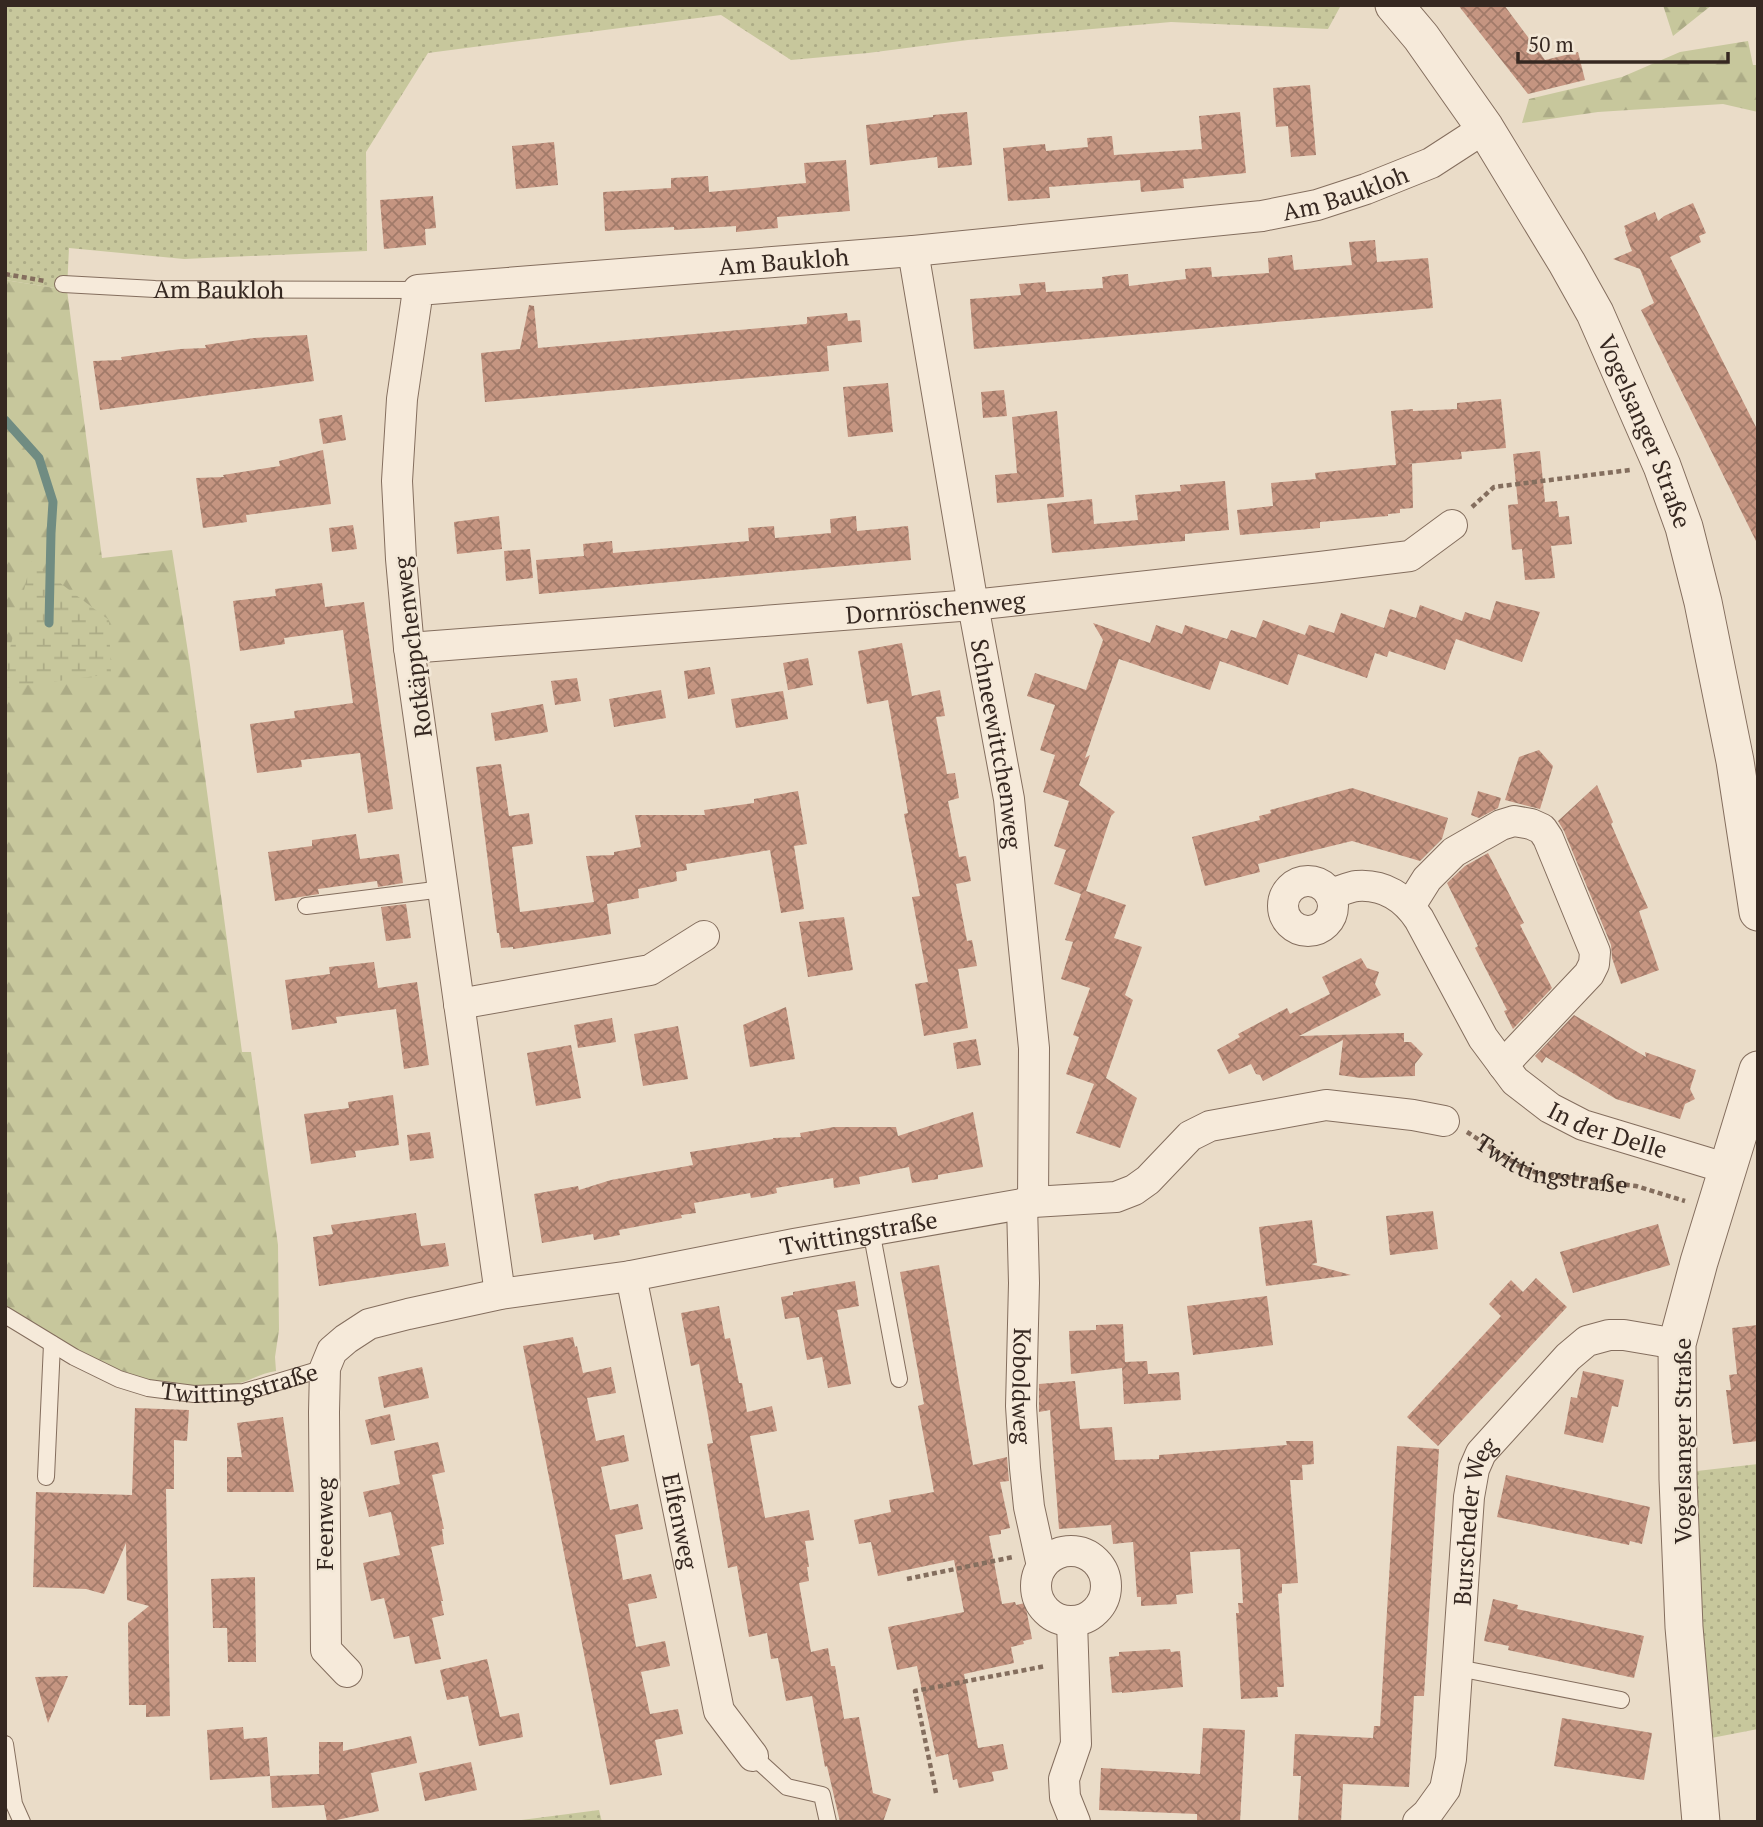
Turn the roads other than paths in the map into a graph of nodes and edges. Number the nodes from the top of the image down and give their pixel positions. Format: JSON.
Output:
{"nodes":[{"id":1,"x":1394,"y":5,"type":"edge"},
{"id":2,"x":1485,"y":128,"type":"junction"},
{"id":3,"x":913,"y":251,"type":"junction"},
{"id":4,"x":63,"y":284,"type":"road end"},
{"id":5,"x":418,"y":290,"type":"junction"},
{"id":6,"x":1452,"y":525,"type":"road end"},
{"id":7,"x":973,"y":605,"type":"junction"},
{"id":8,"x":409,"y":648,"type":"junction"},
{"id":9,"x":443,"y":889,"type":"junction"},
{"id":10,"x":1330,"y":894,"type":"dead end"},
{"id":11,"x":1757,"y":902,"type":"edge"},
{"id":12,"x":306,"y":906,"type":"dead end"},
{"id":13,"x":1410,"y":906,"type":"junction"},
{"id":14,"x":704,"y":936,"type":"dead end"},
{"id":15,"x":459,"y":1004,"type":"junction"},
{"id":16,"x":1503,"y":1065,"type":"junction"},
{"id":17,"x":1758,"y":1070,"type":"edge"},
{"id":18,"x":1444,"y":1121,"type":"road end"},
{"id":19,"x":1729,"y":1167,"type":"junction"},
{"id":20,"x":1028,"y":1203,"type":"junction"},
{"id":21,"x":871,"y":1230,"type":"junction"},
{"id":22,"x":631,"y":1276,"type":"junction"},
{"id":23,"x":500,"y":1294,"type":"junction"},
{"id":24,"x":5,"y":1315,"type":"edge"},
{"id":25,"x":52,"y":1344,"type":"junction"},
{"id":26,"x":1677,"y":1344,"type":"junction"},
{"id":27,"x":325,"y":1368,"type":"junction"},
{"id":28,"x":899,"y":1379,"type":"dead end"},
{"id":29,"x":46,"y":1477,"type":"dead end"},
{"id":30,"x":1040,"y":1559,"type":"junction"},
{"id":31,"x":1072,"y":1621,"type":"junction"},
{"id":32,"x":1458,"y":1668,"type":"junction"},
{"id":33,"x":347,"y":1672,"type":"dead end"},
{"id":34,"x":1620,"y":1700,"type":"dead end"},
{"id":35,"x":5,"y":1744,"type":"edge"},
{"id":36,"x":753,"y":1756,"type":"joint"},
{"id":37,"x":22,"y":1822,"type":"edge"},
{"id":38,"x":828,"y":1822,"type":"edge"},
{"id":39,"x":1075,"y":1822,"type":"edge"},
{"id":40,"x":1418,"y":1822,"type":"edge"},
{"id":41,"x":1701,"y":1822,"type":"edge"}],
"edges":[{"from":1,"to":2,"type":"street","name":"Vogelsanger Straße"},
{"from":2,"to":3,"type":"street","name":"Am Baukloh"},
{"from":2,"to":11,"type":"street","name":"Vogelsanger Straße"},
{"from":3,"to":5,"type":"street","name":"Am Baukloh"},
{"from":3,"to":7,"type":"street","name":"Schneewittchenweg"},
{"from":4,"to":5,"type":"lane","name":"Am Baukloh"},
{"from":5,"to":8,"type":"street","name":"Rotkäppchenweg"},
{"from":6,"to":7,"type":"street","name":"Dornröschenweg"},
{"from":7,"to":8,"type":"street","name":"Dornröschenweg"},
{"from":7,"to":20,"type":"street","name":"Schneewittchenweg"},
{"from":8,"to":9,"type":"street","name":"Rotkäppchenweg"},
{"from":9,"to":12,"type":"lane"},
{"from":9,"to":15,"type":"street","name":"Rotkäppchenweg"},
{"from":10,"to":13,"type":"street"},
{"from":13,"to":16,"type":"street","name":"In der Delle"},
{"from":13,"to":16,"type":"street"},
{"from":14,"to":15,"type":"street"},
{"from":15,"to":23,"type":"street","name":"Rotkäppchenweg"},
{"from":16,"to":19,"type":"street","name":"In der Delle"},
{"from":17,"to":19,"type":"street","name":"Vogelsanger Straße"},
{"from":18,"to":20,"type":"street","name":"Twittingstraße"},
{"from":19,"to":26,"type":"street","name":"Vogelsanger Straße"},
{"from":20,"to":21,"type":"street","name":"Twittingstraße"},
{"from":20,"to":30,"type":"street","name":"Koboldweg"},
{"from":21,"to":22,"type":"street","name":"Twittingstraße"},
{"from":21,"to":28,"type":"lane"},
{"from":22,"to":23,"type":"street","name":"Twittingstraße"},
{"from":22,"to":36,"type":"street","name":"Elfenweg"},
{"from":23,"to":27,"type":"street","name":"Twittingstraße"},
{"from":24,"to":25,"type":"lane","name":"Twittingstraße"},
{"from":25,"to":27,"type":"lane","name":"Twittingstraße"},
{"from":25,"to":29,"type":"lane"},
{"from":26,"to":32,"type":"street","name":"Burscheder Weg"},
{"from":26,"to":41,"type":"street","name":"Vogelsanger Straße"},
{"from":27,"to":33,"type":"street","name":"Feenweg"},
{"from":30,"to":31,"type":"street","name":"Koboldweg"},
{"from":30,"to":31,"type":"street"},
{"from":31,"to":39,"type":"street"},
{"from":32,"to":34,"type":"lane"},
{"from":32,"to":40,"type":"street","name":"Burscheder Weg"},
{"from":35,"to":37,"type":"lane"},
{"from":36,"to":38,"type":"lane"}]}
